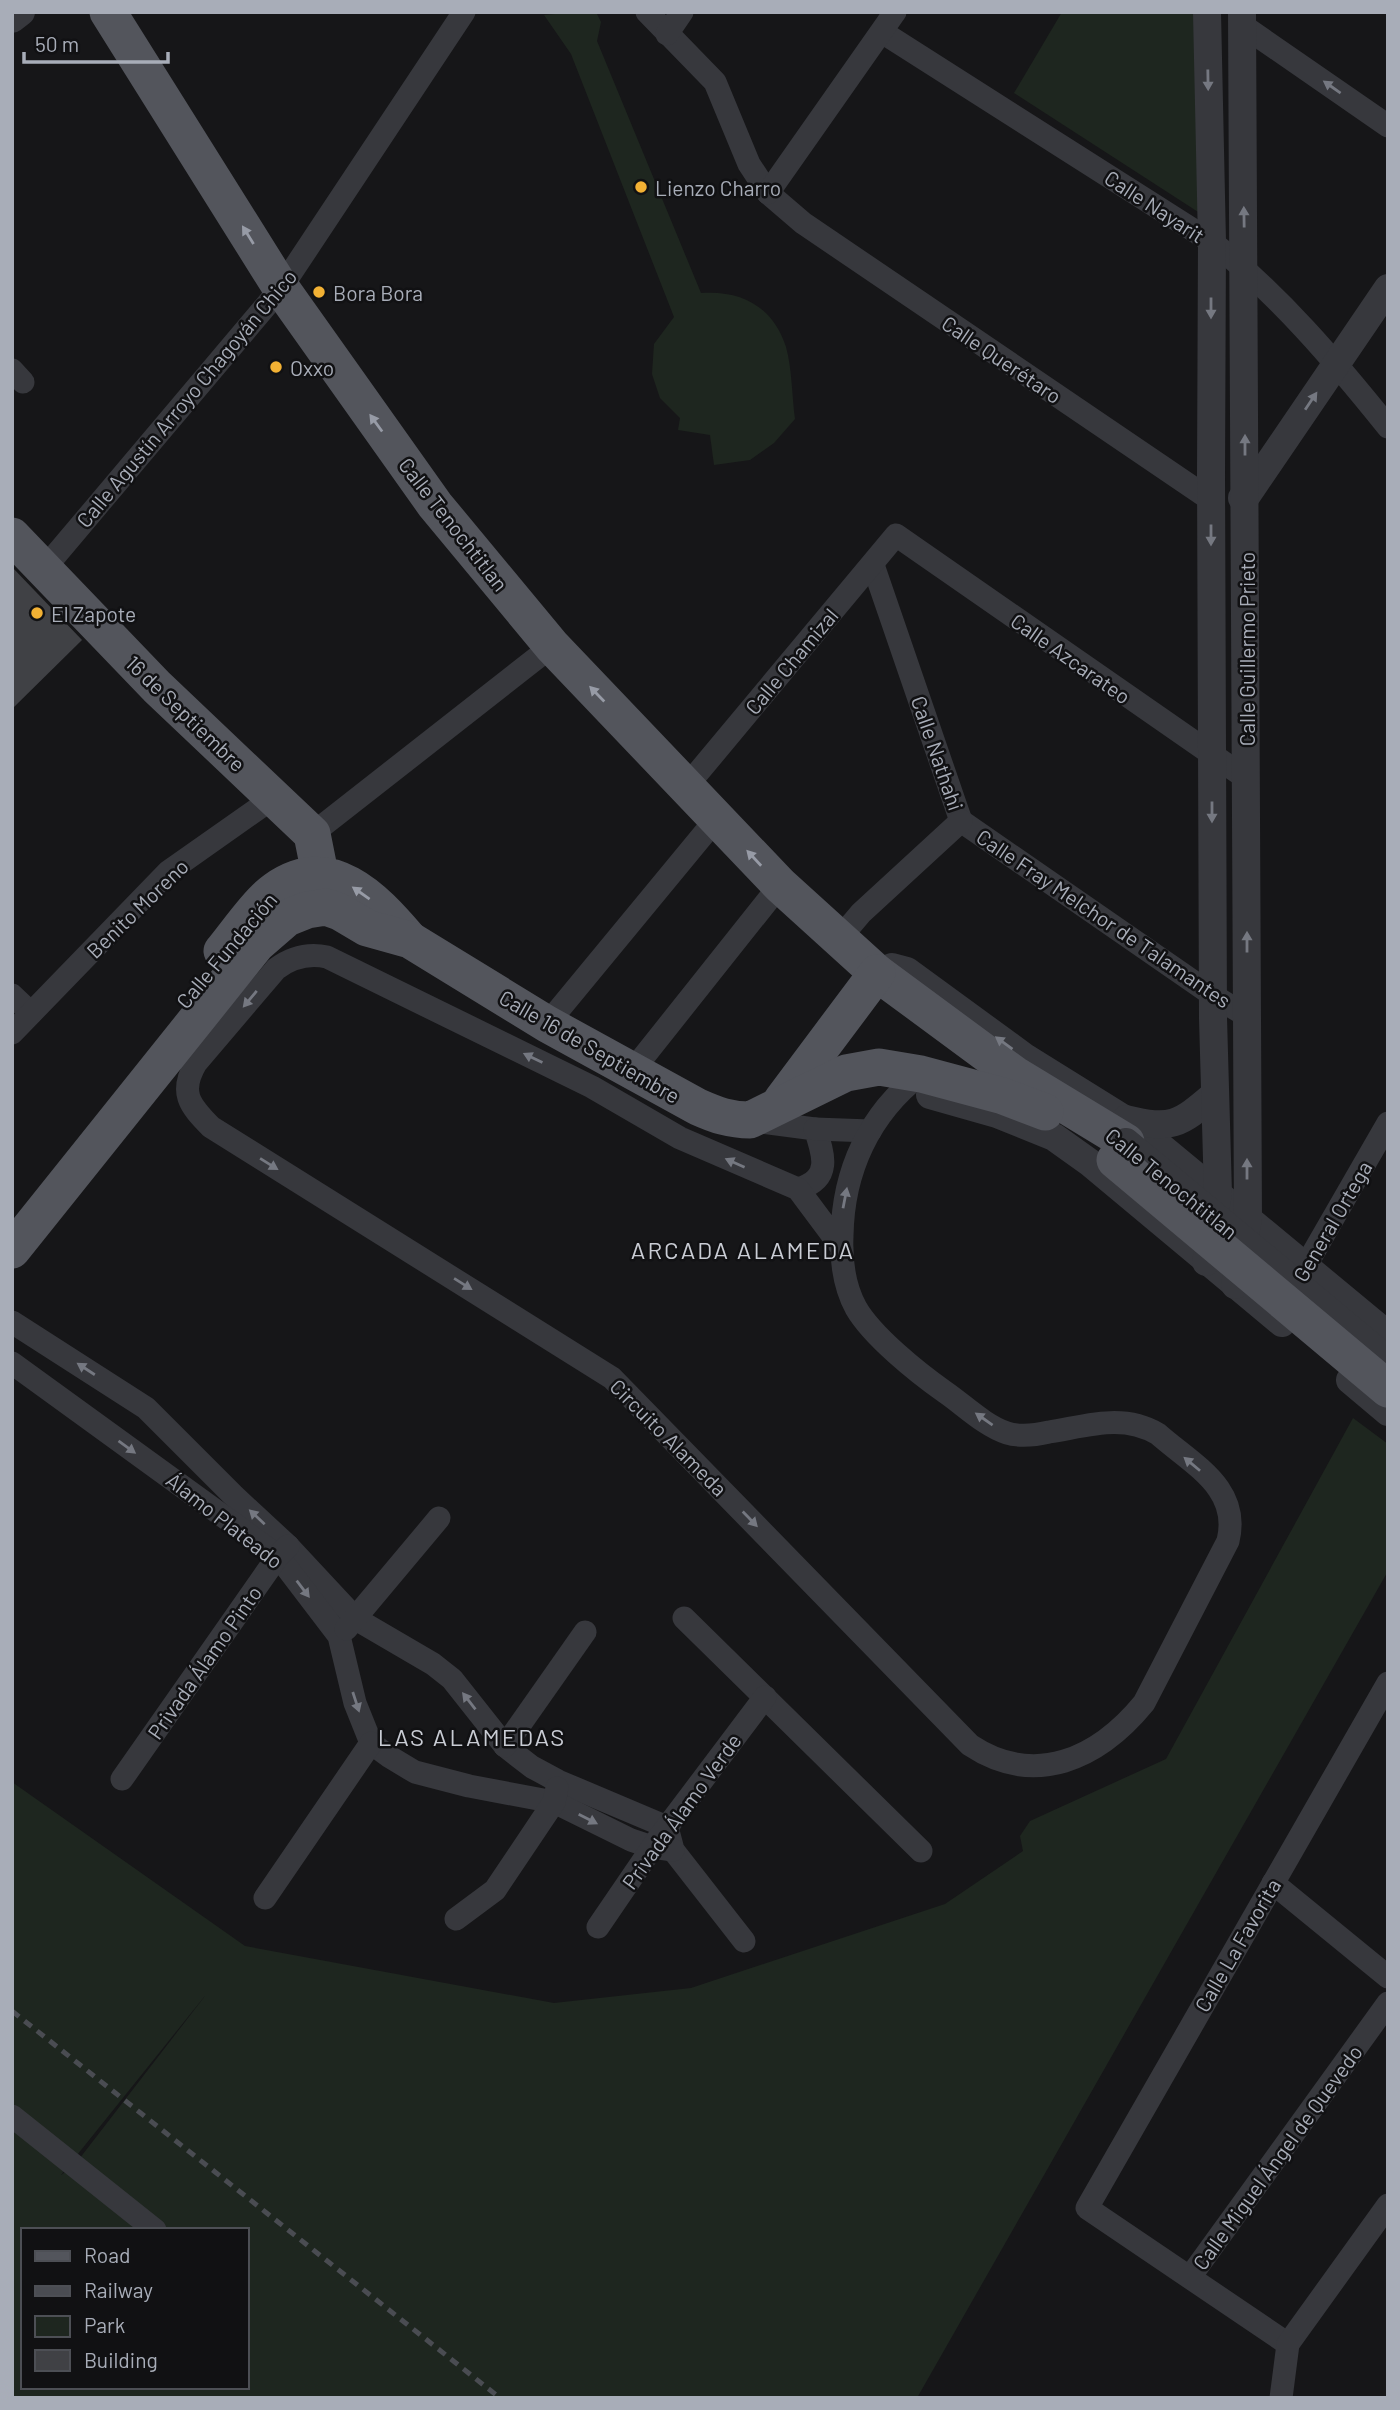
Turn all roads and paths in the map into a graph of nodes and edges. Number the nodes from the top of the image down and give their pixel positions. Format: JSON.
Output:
{"nodes":[{"id":1,"x":21,"y":12,"type":"edge"},
{"id":2,"x":108,"y":12,"type":"edge"},
{"id":3,"x":464,"y":12,"type":"edge"},
{"id":4,"x":648,"y":12,"type":"edge"},
{"id":5,"x":682,"y":12,"type":"edge"},
{"id":6,"x":895,"y":12,"type":"edge"},
{"id":7,"x":1207,"y":12,"type":"edge"},
{"id":8,"x":1239,"y":15,"type":"edge"},
{"id":9,"x":12,"y":19,"type":"edge"},
{"id":10,"x":882,"y":32,"type":"junction"},
{"id":11,"x":667,"y":34,"type":"junction"},
{"id":12,"x":1388,"y":126,"type":"edge"},
{"id":13,"x":768,"y":193,"type":"junction"},
{"id":14,"x":1212,"y":242,"type":"junction"},
{"id":15,"x":1244,"y":268,"type":"junction"},
{"id":16,"x":281,"y":288,"type":"junction"},
{"id":17,"x":1388,"y":288,"type":"edge"},
{"id":18,"x":1337,"y":363,"type":"junction"},
{"id":19,"x":1388,"y":427,"type":"edge"},
{"id":20,"x":1245,"y":498,"type":"junction"},
{"id":21,"x":1211,"y":500,"type":"junction"},
{"id":22,"x":12,"y":536,"type":"edge"},
{"id":23,"x":896,"y":536,"type":"joint"},
{"id":24,"x":873,"y":565,"type":"junction"},
{"id":25,"x":43,"y":570,"type":"junction"},
{"id":26,"x":552,"y":646,"type":"junction"},
{"id":27,"x":1212,"y":756,"type":"junction"},
{"id":28,"x":1246,"y":779,"type":"junction"},
{"id":29,"x":686,"y":786,"type":"junction"},
{"id":30,"x":273,"y":798,"type":"junction"},
{"id":31,"x":717,"y":818,"type":"junction"},
{"id":32,"x":961,"y":821,"type":"junction"},
{"id":33,"x":312,"y":834,"type":"junction"},
{"id":34,"x":780,"y":885,"type":"junction"},
{"id":35,"x":324,"y":890,"type":"junction"},
{"id":36,"x":839,"y":939,"type":"junction"},
{"id":37,"x":877,"y":973,"type":"junction"},
{"id":38,"x":12,"y":995,"type":"edge"},
{"id":39,"x":1214,"y":996,"type":"junction"},
{"id":40,"x":31,"y":1013,"type":"junction"},
{"id":41,"x":1247,"y":1016,"type":"junction"},
{"id":42,"x":547,"y":1024,"type":"junction"},
{"id":43,"x":836,"y":1028,"type":"junction"},
{"id":44,"x":12,"y":1033,"type":"edge"},
{"id":45,"x":633,"y":1070,"type":"junction"},
{"id":46,"x":857,"y":1070,"type":"junction"},
{"id":47,"x":912,"y":1081,"type":"junction"},
{"id":48,"x":1214,"y":1095,"type":"junction"},
{"id":49,"x":763,"y":1113,"type":"junction"},
{"id":50,"x":1388,"y":1123,"type":"edge"},
{"id":51,"x":815,"y":1129,"type":"junction"},
{"id":52,"x":870,"y":1130,"type":"junction"},
{"id":53,"x":1122,"y":1140,"type":"junction"},
{"id":54,"x":798,"y":1189,"type":"junction"},
{"id":55,"x":1218,"y":1194,"type":"junction"},
{"id":56,"x":22,"y":1204,"type":"edge"},
{"id":57,"x":1248,"y":1219,"type":"junction"},
{"id":58,"x":12,"y":1233,"type":"edge"},
{"id":59,"x":842,"y":1248,"type":"junction"},
{"id":60,"x":12,"y":1250,"type":"edge"},
{"id":61,"x":1206,"y":1262,"type":"junction"},
{"id":62,"x":1305,"y":1268,"type":"junction"},
{"id":63,"x":1235,"y":1285,"type":"junction"},
{"id":64,"x":1276,"y":1318,"type":"junction"},
{"id":65,"x":12,"y":1322,"type":"edge"},
{"id":66,"x":1388,"y":1335,"type":"edge"},
{"id":67,"x":1388,"y":1360,"type":"edge"},
{"id":68,"x":12,"y":1363,"type":"edge"},
{"id":69,"x":1388,"y":1389,"type":"edge"},
{"id":70,"x":1388,"y":1412,"type":"edge"},
{"id":71,"x":439,"y":1518,"type":"dead end"},
{"id":72,"x":283,"y":1551,"type":"junction"},
{"id":73,"x":684,"y":1618,"type":"dead end"},
{"id":74,"x":356,"y":1619,"type":"junction"},
{"id":75,"x":585,"y":1632,"type":"dead end"},
{"id":76,"x":339,"y":1636,"type":"junction"},
{"id":77,"x":1388,"y":1683,"type":"edge"},
{"id":78,"x":765,"y":1697,"type":"junction"},
{"id":79,"x":371,"y":1743,"type":"junction"},
{"id":80,"x":505,"y":1746,"type":"junction"},
{"id":81,"x":122,"y":1779,"type":"dead end"},
{"id":82,"x":556,"y":1791,"type":"junction"},
{"id":83,"x":667,"y":1827,"type":"junction"},
{"id":84,"x":663,"y":1849,"type":"junction"},
{"id":85,"x":921,"y":1851,"type":"dead end"},
{"id":86,"x":1273,"y":1883,"type":"junction"},
{"id":87,"x":265,"y":1898,"type":"dead end"},
{"id":88,"x":456,"y":1919,"type":"dead end"},
{"id":89,"x":598,"y":1927,"type":"dead end"},
{"id":90,"x":744,"y":1941,"type":"dead end"},
{"id":91,"x":1388,"y":1977,"type":"edge"},
{"id":92,"x":1388,"y":2003,"type":"edge"},
{"id":93,"x":12,"y":2116,"type":"edge"},
{"id":94,"x":1388,"y":2205,"type":"edge"},
{"id":95,"x":152,"y":2228,"type":"edge"},
{"id":96,"x":1190,"y":2277,"type":"junction"},
{"id":97,"x":1289,"y":2344,"type":"junction"},
{"id":98,"x":1281,"y":2398,"type":"edge"}],
"edges":[{"from":1,"to":9,"type":"street"},
{"from":16,"to":2,"type":"main road","name":"Calle Tenochtitlan","one_way":true},
{"from":3,"to":16,"type":"street","name":"Calle Agustín Arroyo Chagoyán Chico"},
{"from":4,"to":11,"type":"street","name":"Calle Querétaro"},
{"from":5,"to":11,"type":"street"},
{"from":6,"to":10,"type":"street"},
{"from":7,"to":14,"type":"street","name":"Calle Guillermo Prieto","one_way":true},
{"from":12,"to":8,"type":"street","one_way":true},
{"from":15,"to":8,"type":"street","name":"Calle Guillermo Prieto","one_way":true},
{"from":10,"to":13,"type":"street"},
{"from":10,"to":14,"type":"street","name":"Calle Nayarit"},
{"from":11,"to":13,"type":"street","name":"Calle Querétaro"},
{"from":13,"to":21,"type":"street","name":"Calle Querétaro"},
{"from":14,"to":15,"type":"street","name":"Calle Nayarit"},
{"from":14,"to":21,"type":"street","name":"Calle Guillermo Prieto","one_way":true},
{"from":15,"to":18,"type":"street","name":"Calle Nayarit"},
{"from":20,"to":15,"type":"street","name":"Calle Guillermo Prieto","one_way":true},
{"from":16,"to":25,"type":"street","name":"Calle Agustín Arroyo Chagoyán Chico"},
{"from":26,"to":16,"type":"main road","name":"Calle Tenochtitlan","one_way":true},
{"from":17,"to":18,"type":"street"},
{"from":18,"to":19,"type":"street","name":"Calle Nayarit"},
{"from":20,"to":18,"type":"street","one_way":true},
{"from":20,"to":21,"type":"street"},
{"from":20,"to":28,"type":"street","name":"Calle Guillermo Prieto"},
{"from":21,"to":27,"type":"street","name":"Calle Guillermo Prieto","one_way":true},
{"from":22,"to":25,"type":"main road","name":"16 de Septiembre"},
{"from":23,"to":24,"type":"street","name":"Calle Chamizal"},
{"from":23,"to":27,"type":"street","name":"Calle Azcarateo"},
{"from":24,"to":29,"type":"street","name":"Calle Chamizal"},
{"from":24,"to":32,"type":"street","name":"Calle Nathahi"},
{"from":25,"to":30,"type":"main road","name":"16 de Septiembre"},
{"from":29,"to":26,"type":"main road","name":"Calle Tenochtitlan","one_way":true},
{"from":26,"to":33,"type":"street"},
{"from":27,"to":28,"type":"street","name":"Calle Azcarateo"},
{"from":27,"to":39,"type":"street","name":"Calle Guillermo Prieto","one_way":true},
{"from":41,"to":28,"type":"street","name":"Calle Guillermo Prieto","one_way":true},
{"from":29,"to":31,"type":"main road","name":"Calle Tenochtitlan"},
{"from":30,"to":33,"type":"main road","name":"16 de Septiembre"},
{"from":30,"to":40,"type":"street","name":"Benito Moreno"},
{"from":34,"to":31,"type":"main road","name":"Calle Tenochtitlan","one_way":true},
{"from":31,"to":42,"type":"street"},
{"from":32,"to":36,"type":"street","name":"Calle Nathahi"},
{"from":32,"to":39,"type":"street","name":"Calle Fray Melchor de Talamantes"},
{"from":33,"to":35,"type":"main road"},
{"from":34,"to":36,"type":"main road","name":"Calle Tenochtitlan"},
{"from":34,"to":45,"type":"street"},
{"from":35,"to":42,"type":"main road","name":"Calle 16 de Septiembre"},
{"from":35,"to":56,"type":"main road","name":"Calle Fundación"},
{"from":35,"to":60,"type":"main road","name":"Calle Fundación"},
{"from":36,"to":37,"type":"main road","name":"Calle Tenochtitlan"},
{"from":37,"to":43,"type":"main road"},
{"from":53,"to":37,"type":"main road","name":"Calle Tenochtitlan","one_way":true},
{"from":38,"to":40,"type":"street"},
{"from":39,"to":41,"type":"street","name":"Calle Fray Melchor de Talamantes"},
{"from":39,"to":48,"type":"street","name":"Calle Guillermo Prieto"},
{"from":40,"to":44,"type":"street","name":"Benito Moreno"},
{"from":57,"to":41,"type":"street","name":"Calle Guillermo Prieto","one_way":true},
{"from":42,"to":45,"type":"main road","name":"Calle 16 de Septiembre"},
{"from":43,"to":46,"type":"street"},
{"from":43,"to":49,"type":"main road"},
{"from":45,"to":49,"type":"main road","name":"Calle 16 de Septiembre"},
{"from":46,"to":47,"type":"main road"},
{"from":46,"to":49,"type":"main road"},
{"from":47,"to":52,"type":"street","name":"Circuito Alameda"},
{"from":47,"to":53,"type":"main road"},
{"from":47,"to":61,"type":"street","name":"Calle Tenochtitlan"},
{"from":48,"to":53,"type":"street"},
{"from":48,"to":55,"type":"street","name":"Calle Guillermo Prieto"},
{"from":49,"to":51,"type":"street"},
{"from":50,"to":62,"type":"street","name":"General Ortega"},
{"from":51,"to":52,"type":"street"},
{"from":51,"to":54,"type":"street"},
{"from":59,"to":52,"type":"street","name":"Circuito Alameda","one_way":true},
{"from":53,"to":55,"type":"street","name":"Calle Tenochtitlan"},
{"from":53,"to":67,"type":"street","name":"Calle Tenochtitlan","bridge":true},
{"from":53,"to":69,"type":"main road","name":"Calle Tenochtitlan","bridge":true},
{"from":54,"to":59,"type":"street","name":"Circuito Alameda"},
{"from":54,"to":59,"type":"street","name":"Circuito Alameda","one_way":true},
{"from":55,"to":57,"type":"street","name":"Calle Tenochtitlan"},
{"from":55,"to":61,"type":"street","name":"Calle Guillermo Prieto"},
{"from":56,"to":58,"type":"street"},
{"from":57,"to":62,"type":"street","name":"Calle Tenochtitlan"},
{"from":57,"to":63,"type":"street","name":"Calle Guillermo Prieto"},
{"from":61,"to":63,"type":"street","name":"Calle Tenochtitlan"},
{"from":62,"to":64,"type":"street","name":"General Ortega"},
{"from":62,"to":66,"type":"street","name":"Calle Tenochtitlan"},
{"from":63,"to":64,"type":"street","name":"Calle Tenochtitlan"},
{"from":64,"to":70,"type":"street","name":"Calle Tenochtitlan"},
{"from":72,"to":65,"type":"street","name":"Álamo Plateado","one_way":true},
{"from":68,"to":72,"type":"street","name":"Álamo Plateado","one_way":true},
{"from":71,"to":74,"type":"street"},
{"from":72,"to":74,"type":"street","name":"Álamo Plateado"},
{"from":72,"to":76,"type":"street","name":"Álamo Plateado","one_way":true},
{"from":72,"to":81,"type":"street","name":"Privada Álamo Pinto"},
{"from":73,"to":78,"type":"street"},
{"from":74,"to":76,"type":"street"},
{"from":80,"to":74,"type":"street","name":"Álamo Plateado","one_way":true},
{"from":75,"to":80,"type":"street"},
{"from":76,"to":79,"type":"street","name":"Álamo Plateado","one_way":true},
{"from":77,"to":86,"type":"street","name":"Calle La Favorita"},
{"from":78,"to":83,"type":"street","name":"Privada Álamo Verde"},
{"from":78,"to":85,"type":"street"},
{"from":79,"to":82,"type":"street"},
{"from":79,"to":87,"type":"street"},
{"from":80,"to":82,"type":"street","name":"Álamo Plateado"},
{"from":82,"to":83,"type":"street"},
{"from":82,"to":84,"type":"street","one_way":true},
{"from":82,"to":88,"type":"street"},
{"from":83,"to":84,"type":"street","name":"Privada Álamo Verde"},
{"from":84,"to":89,"type":"street","name":"Privada Álamo Verde"},
{"from":84,"to":90,"type":"street"},
{"from":86,"to":91,"type":"street"},
{"from":86,"to":96,"type":"street","name":"Calle La Favorita"},
{"from":92,"to":96,"type":"street","name":"Calle Miguel Ángel de Quevedo"},
{"from":93,"to":95,"type":"street"},
{"from":94,"to":97,"type":"street"},
{"from":96,"to":97,"type":"street"},
{"from":97,"to":98,"type":"street"}]}
